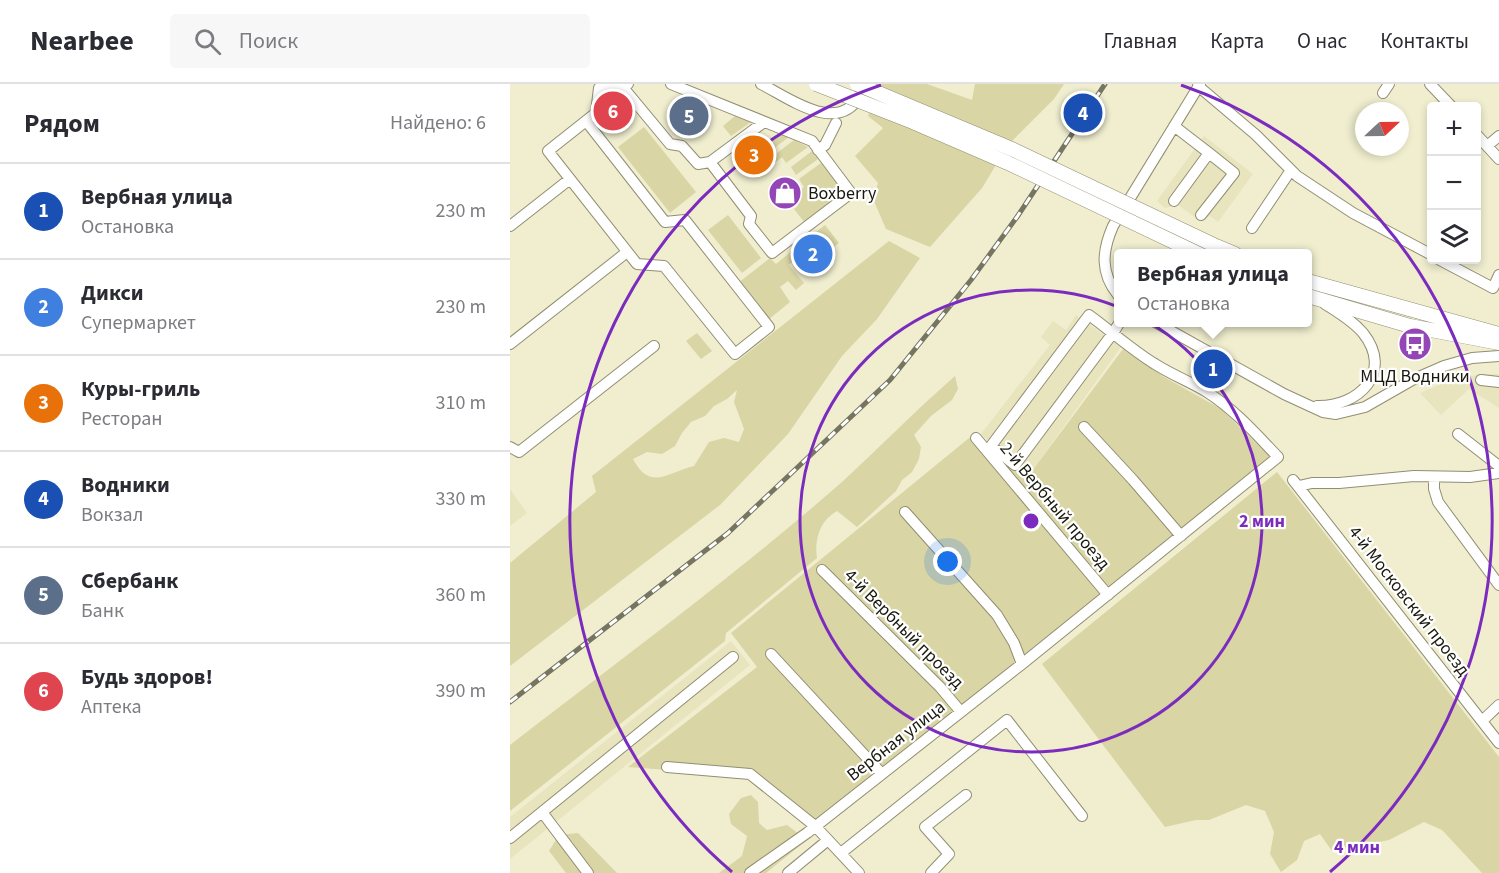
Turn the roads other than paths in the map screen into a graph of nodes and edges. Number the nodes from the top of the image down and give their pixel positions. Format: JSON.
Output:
{"nodes":[{"id":1,"x":629,"y":84,"type":"edge"},
{"id":2,"x":674,"y":84,"type":"edge"},
{"id":3,"x":761,"y":84,"type":"edge"},
{"id":4,"x":816,"y":84,"type":"edge"},
{"id":5,"x":857,"y":84,"type":"edge"},
{"id":6,"x":864,"y":84,"type":"edge"},
{"id":7,"x":1430,"y":84,"type":"edge"},
{"id":8,"x":621,"y":85,"type":"edge"},
{"id":9,"x":1199,"y":85,"type":"edge"},
{"id":10,"x":597,"y":86,"type":"edge"},
{"id":11,"x":1447,"y":102,"type":"edge"},
{"id":12,"x":586,"y":121,"type":"junction"},
{"id":13,"x":764,"y":122,"type":"junction"},
{"id":14,"x":836,"y":123,"type":"dead end"},
{"id":15,"x":1174,"y":126,"type":"junction"},
{"id":16,"x":1499,"y":136,"type":"edge"},
{"id":17,"x":1481,"y":139,"type":"edge"},
{"id":18,"x":1487,"y":146,"type":"junction"},
{"id":19,"x":818,"y":150,"type":"junction"},
{"id":20,"x":1209,"y":153,"type":"junction"},
{"id":21,"x":1499,"y":159,"type":"edge"},
{"id":22,"x":710,"y":162,"type":"junction"},
{"id":23,"x":1291,"y":170,"type":"junction"},
{"id":24,"x":570,"y":179,"type":"junction"},
{"id":25,"x":1174,"y":201,"type":"dead end"},
{"id":26,"x":1201,"y":215,"type":"dead end"},
{"id":27,"x":510,"y":226,"type":"edge"},
{"id":28,"x":1252,"y":228,"type":"dead end"},
{"id":29,"x":1189,"y":249,"type":"edge"},
{"id":30,"x":1223,"y":249,"type":"edge"},
{"id":31,"x":627,"y":252,"type":"junction"},
{"id":32,"x":1427,"y":253,"type":"edge"},
{"id":33,"x":1448,"y":264,"type":"edge"},
{"id":34,"x":1499,"y":275,"type":"edge"},
{"id":35,"x":1312,"y":282,"type":"edge"},
{"id":36,"x":1114,"y":288,"type":"edge"},
{"id":37,"x":1313,"y":298,"type":"edge"},
{"id":38,"x":1117,"y":327,"type":"edge"},
{"id":39,"x":1164,"y":327,"type":"edge"},
{"id":40,"x":1113,"y":333,"type":"junction"},
{"id":41,"x":1499,"y":334,"type":"edge"},
{"id":42,"x":1499,"y":343,"type":"edge"},
{"id":43,"x":510,"y":344,"type":"edge"},
{"id":44,"x":654,"y":346,"type":"dead end"},
{"id":45,"x":1499,"y":356,"type":"edge"},
{"id":46,"x":1481,"y":380,"type":"dead end"},
{"id":47,"x":1499,"y":382,"type":"edge"},
{"id":48,"x":1305,"y":404,"type":"junction"},
{"id":49,"x":1084,"y":427,"type":"dead end"},
{"id":50,"x":1458,"y":434,"type":"dead end"},
{"id":51,"x":976,"y":438,"type":"dead end"},
{"id":52,"x":510,"y":447,"type":"edge"},
{"id":53,"x":1499,"y":466,"type":"edge"},
{"id":54,"x":1499,"y":473,"type":"edge"},
{"id":55,"x":1434,"y":478,"type":"junction"},
{"id":56,"x":905,"y":512,"type":"dead end"},
{"id":57,"x":1181,"y":536,"type":"junction"},
{"id":58,"x":822,"y":570,"type":"dead end"},
{"id":59,"x":1499,"y":585,"type":"edge"},
{"id":60,"x":1108,"y":595,"type":"junction"},
{"id":61,"x":771,"y":654,"type":"dead end"},
{"id":62,"x":733,"y":657,"type":"dead end"},
{"id":63,"x":1023,"y":664,"type":"junction"},
{"id":64,"x":1499,"y":705,"type":"edge"},
{"id":65,"x":962,"y":712,"type":"junction"},
{"id":66,"x":1482,"y":721,"type":"junction"},
{"id":67,"x":1499,"y":743,"type":"edge"},
{"id":68,"x":667,"y":767,"type":"dead end"},
{"id":69,"x":882,"y":774,"type":"junction"},
{"id":70,"x":966,"y":795,"type":"dead end"},
{"id":71,"x":542,"y":812,"type":"junction"},
{"id":72,"x":1082,"y":816,"type":"dead end"},
{"id":73,"x":815,"y":826,"type":"junction"},
{"id":74,"x":510,"y":838,"type":"edge"},
{"id":75,"x":828,"y":840,"type":"junction"},
{"id":76,"x":841,"y":853,"type":"junction"},
{"id":77,"x":852,"y":871,"type":"edge"},
{"id":78,"x":588,"y":873,"type":"edge"},
{"id":79,"x":750,"y":873,"type":"edge"},
{"id":80,"x":788,"y":873,"type":"edge"},
{"id":81,"x":931,"y":873,"type":"edge"}],
"edges":[{"from":1,"to":8,"type":"street"},
{"from":2,"to":13,"type":"street"},
{"from":3,"to":6,"type":"street"},
{"from":4,"to":29,"type":"main road","bridge":true},
{"from":5,"to":30,"type":"main road","bridge":true},
{"from":7,"to":11,"type":"street"},
{"from":8,"to":10,"type":"street"},
{"from":8,"to":22,"type":"street"},
{"from":9,"to":15,"type":"street"},
{"from":9,"to":23,"type":"street"},
{"from":10,"to":12,"type":"street"},
{"from":12,"to":24,"type":"street"},
{"from":12,"to":31,"type":"street"},
{"from":13,"to":19,"type":"street"},
{"from":13,"to":22,"type":"street"},
{"from":14,"to":19,"type":"street"},
{"from":15,"to":20,"type":"street"},
{"from":15,"to":36,"type":"street"},
{"from":16,"to":18,"type":"street"},
{"from":17,"to":18,"type":"street"},
{"from":18,"to":21,"type":"street"},
{"from":19,"to":22,"type":"street"},
{"from":20,"to":25,"type":"street"},
{"from":20,"to":26,"type":"street"},
{"from":23,"to":28,"type":"street"},
{"from":23,"to":32,"type":"street"},
{"from":24,"to":27,"type":"street"},
{"from":24,"to":31,"type":"street"},
{"from":31,"to":43,"type":"street"},
{"from":33,"to":34,"type":"street"},
{"from":35,"to":41,"type":"main road"},
{"from":37,"to":42,"type":"main road"},
{"from":37,"to":48,"type":"street"},
{"from":38,"to":40,"type":"street"},
{"from":39,"to":48,"type":"street"},
{"from":40,"to":40,"type":"street"},
{"from":40,"to":57,"type":"street","name":"Вербная улица"},
{"from":44,"to":52,"type":"street"},
{"from":45,"to":48,"type":"street"},
{"from":46,"to":47,"type":"street"},
{"from":49,"to":57,"type":"street"},
{"from":50,"to":53,"type":"street"},
{"from":51,"to":60,"type":"street","name":"2-й Вербный проезд"},
{"from":54,"to":55,"type":"street"},
{"from":55,"to":59,"type":"street"},
{"from":55,"to":66,"type":"street","name":"4-й Московский проезд"},
{"from":56,"to":63,"type":"street"},
{"from":57,"to":60,"type":"street","name":"Вербная улица"},
{"from":58,"to":65,"type":"street","name":"4-й Вербный проезд"},
{"from":60,"to":63,"type":"street","name":"Вербная улица"},
{"from":61,"to":69,"type":"street"},
{"from":62,"to":71,"type":"street"},
{"from":63,"to":65,"type":"street","name":"Вербная улица"},
{"from":64,"to":66,"type":"street"},
{"from":65,"to":69,"type":"street","name":"Вербная улица"},
{"from":66,"to":67,"type":"street","name":"4-й Московский проезд"},
{"from":68,"to":73,"type":"street"},
{"from":69,"to":73,"type":"street","name":"Вербная улица"},
{"from":70,"to":81,"type":"street"},
{"from":71,"to":74,"type":"street"},
{"from":71,"to":78,"type":"street"},
{"from":72,"to":76,"type":"street"},
{"from":73,"to":75,"type":"street"},
{"from":73,"to":79,"type":"street","name":"Вербная улица"},
{"from":75,"to":76,"type":"street"},
{"from":75,"to":80,"type":"street"},
{"from":76,"to":77,"type":"street"}]}
